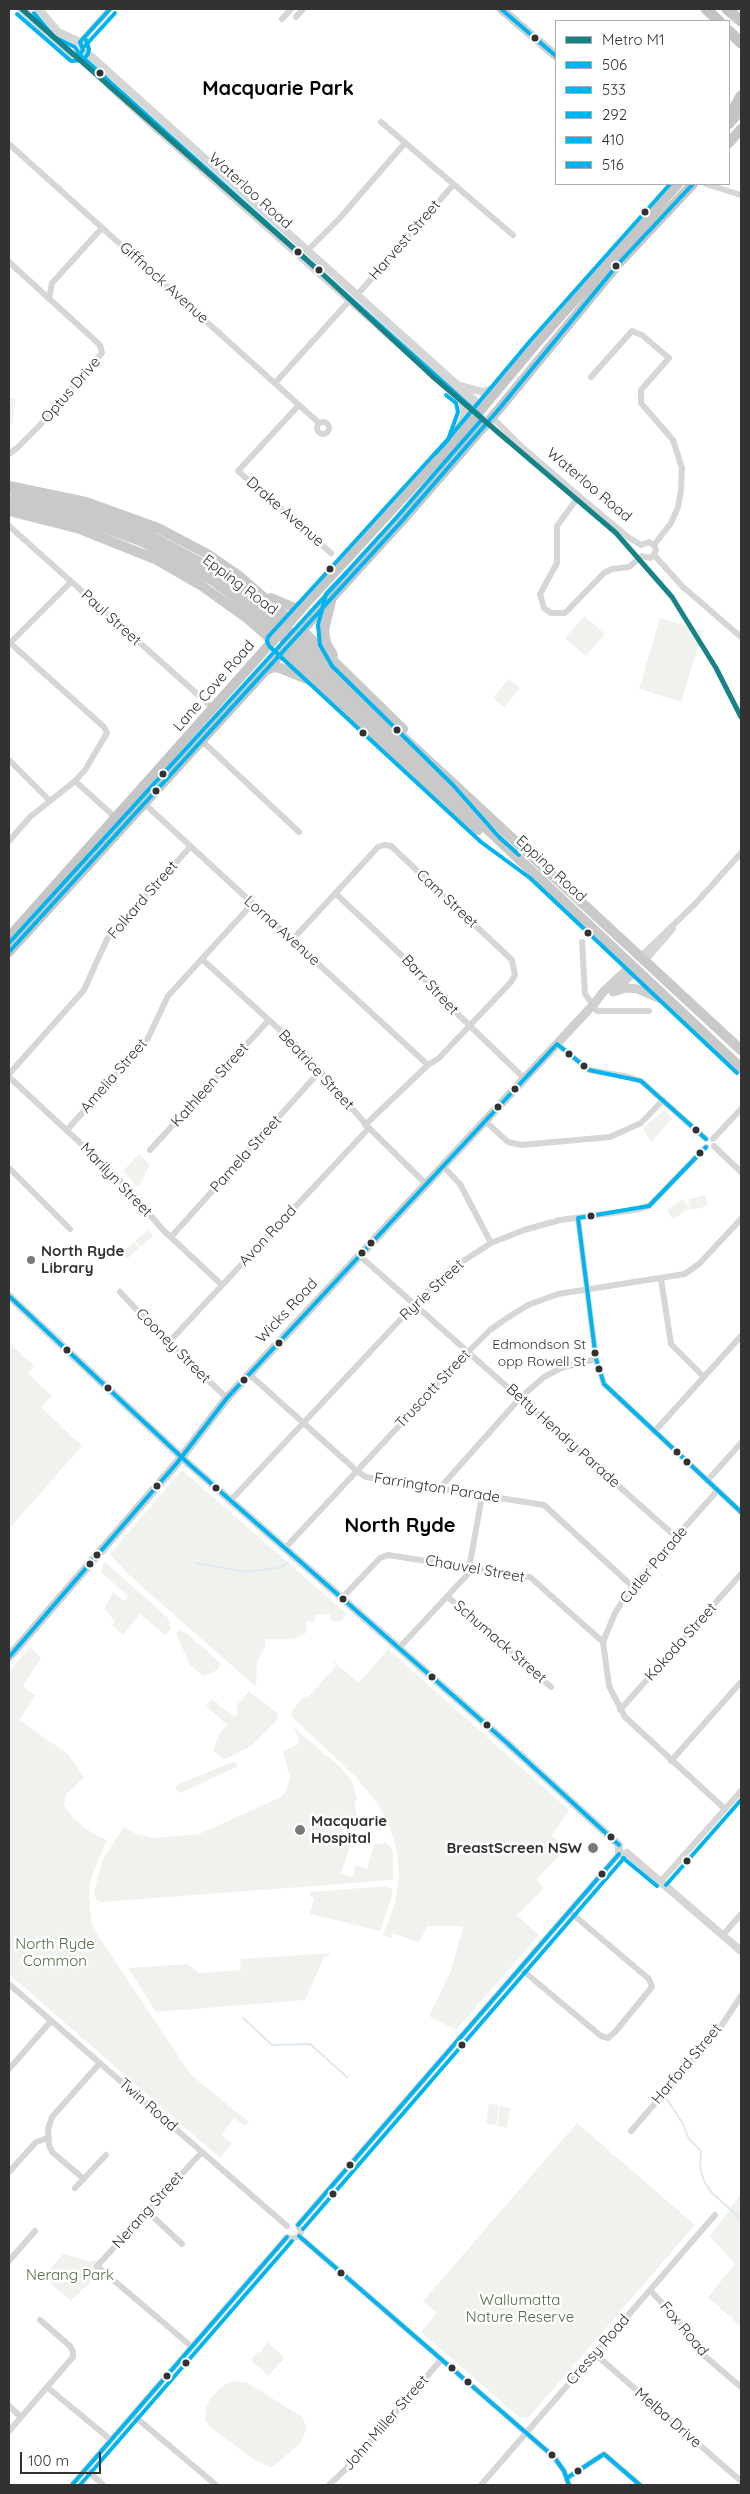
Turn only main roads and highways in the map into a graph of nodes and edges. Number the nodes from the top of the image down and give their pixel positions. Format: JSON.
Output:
{"nodes":[{"id":1,"x":501,"y":9,"type":"edge"},
{"id":2,"x":706,"y":9,"type":"edge"},
{"id":3,"x":727,"y":9,"type":"edge"},
{"id":4,"x":718,"y":20,"type":"edge"},
{"id":5,"x":741,"y":21,"type":"edge"},
{"id":6,"x":730,"y":32,"type":"edge"},
{"id":7,"x":741,"y":43,"type":"edge"},
{"id":8,"x":555,"y":55,"type":"edge"},
{"id":9,"x":741,"y":96,"type":"edge"},
{"id":10,"x":741,"y":110,"type":"edge"},
{"id":11,"x":730,"y":116,"type":"edge"},
{"id":12,"x":730,"y":123,"type":"edge"},
{"id":13,"x":741,"y":129,"type":"edge"},
{"id":14,"x":730,"y":142,"type":"edge"},
{"id":15,"x":677,"y":185,"type":"edge"},
{"id":16,"x":692,"y":185,"type":"edge"},
{"id":17,"x":480,"y":411,"type":"junction"},
{"id":18,"x":490,"y":420,"type":"junction"},
{"id":19,"x":9,"y":486,"type":"edge"},
{"id":20,"x":9,"y":492,"type":"edge"},
{"id":21,"x":9,"y":501,"type":"edge"},
{"id":22,"x":9,"y":511,"type":"edge"},
{"id":23,"x":259,"y":592,"type":"junction"},
{"id":24,"x":332,"y":597,"type":"junction"},
{"id":25,"x":309,"y":600,"type":"junction"},
{"id":26,"x":259,"y":610,"type":"junction"},
{"id":27,"x":291,"y":621,"type":"junction"},
{"id":28,"x":258,"y":628,"type":"junction"},
{"id":29,"x":302,"y":630,"type":"junction"},
{"id":30,"x":273,"y":642,"type":"junction"},
{"id":31,"x":284,"y":651,"type":"junction"},
{"id":32,"x":263,"y":653,"type":"junction"},
{"id":33,"x":321,"y":661,"type":"junction"},
{"id":34,"x":337,"y":663,"type":"junction"},
{"id":35,"x":304,"y":669,"type":"junction"},
{"id":36,"x":267,"y":670,"type":"junction"},
{"id":37,"x":320,"y":684,"type":"junction"},
{"id":38,"x":504,"y":832,"type":"junction"},
{"id":39,"x":534,"y":873,"type":"junction"},
{"id":40,"x":9,"y":937,"type":"edge"},
{"id":41,"x":9,"y":952,"type":"edge"},
{"id":42,"x":642,"y":959,"type":"junction"},
{"id":43,"x":634,"y":968,"type":"junction"},
{"id":44,"x":613,"y":992,"type":"junction"},
{"id":45,"x":600,"y":997,"type":"junction"},
{"id":46,"x":672,"y":1004,"type":"junction"},
{"id":47,"x":741,"y":1050,"type":"edge"},
{"id":48,"x":741,"y":1068,"type":"edge"},
{"id":49,"x":9,"y":1657,"type":"edge"}],
"edges":[{"from":1,"to":8,"type":"main road"},
{"from":2,"to":4,"type":"highway"},
{"from":3,"to":5,"type":"highway"},
{"from":6,"to":7,"type":"highway"},
{"from":9,"to":11,"type":"highway"},
{"from":10,"to":12,"type":"highway"},
{"from":13,"to":14,"type":"highway"},
{"from":15,"to":17,"type":"highway","name":"Lane Cove Road"},
{"from":16,"to":18,"type":"highway","name":"Lane Cove Road"},
{"from":17,"to":18,"type":"highway","name":"Waterloo Road"},
{"from":17,"to":25,"type":"highway","name":"Lane Cove Road"},
{"from":18,"to":24,"type":"highway","name":"Lane Cove Road"},
{"from":19,"to":23,"type":"main road"},
{"from":20,"to":26,"type":"main road","name":"Epping Road"},
{"from":21,"to":26,"type":"main road","name":"Epping Road"},
{"from":22,"to":26,"type":"main road"},
{"from":23,"to":25,"type":"main road"},
{"from":23,"to":26,"type":"main road"},
{"from":24,"to":29,"type":"highway","name":"Lane Cove Road"},
{"from":24,"to":34,"type":"main road"},
{"from":25,"to":27,"type":"highway","name":"Lane Cove Road"},
{"from":26,"to":27,"type":"main road"},
{"from":26,"to":28,"type":"main road"},
{"from":26,"to":33,"type":"main road","name":"Epping Road","bridge":true},
{"from":27,"to":29,"type":"highway"},
{"from":27,"to":30,"type":"highway","name":"Lane Cove Road"},
{"from":28,"to":30,"type":"main road"},
{"from":28,"to":32,"type":"main road"},
{"from":29,"to":31,"type":"highway","name":"Lane Cove Road"},
{"from":29,"to":33,"type":"main road"},
{"from":30,"to":31,"type":"highway"},
{"from":30,"to":32,"type":"highway","name":"Lane Cove Road"},
{"from":31,"to":35,"type":"main road"},
{"from":31,"to":36,"type":"highway","name":"Lane Cove Road"},
{"from":32,"to":40,"type":"highway","name":"Lane Cove Road"},
{"from":33,"to":34,"type":"main road"},
{"from":33,"to":35,"type":"main road"},
{"from":33,"to":38,"type":"main road","name":"Epping Road"},
{"from":33,"to":39,"type":"main road","name":"Epping Road"},
{"from":34,"to":38,"type":"main road"},
{"from":35,"to":37,"type":"main road"},
{"from":36,"to":37,"type":"main road"},
{"from":36,"to":41,"type":"highway","name":"Lane Cove Road"},
{"from":37,"to":39,"type":"main road"},
{"from":38,"to":42,"type":"main road","name":"Epping Road"},
{"from":39,"to":43,"type":"main road","name":"Epping Road"},
{"from":42,"to":43,"type":"main road","name":"Wicks Road"},
{"from":42,"to":47,"type":"main road","name":"Epping Road"},
{"from":43,"to":44,"type":"main road","name":"Wicks Road"},
{"from":43,"to":45,"type":"main road","name":"Wicks Road"},
{"from":43,"to":46,"type":"main road","name":"Epping Road"},
{"from":44,"to":45,"type":"main road","name":"Wicks Road"},
{"from":44,"to":46,"type":"main road"},
{"from":45,"to":49,"type":"main road","name":"Wicks Road"},
{"from":46,"to":48,"type":"main road","name":"Epping Road"}]}
